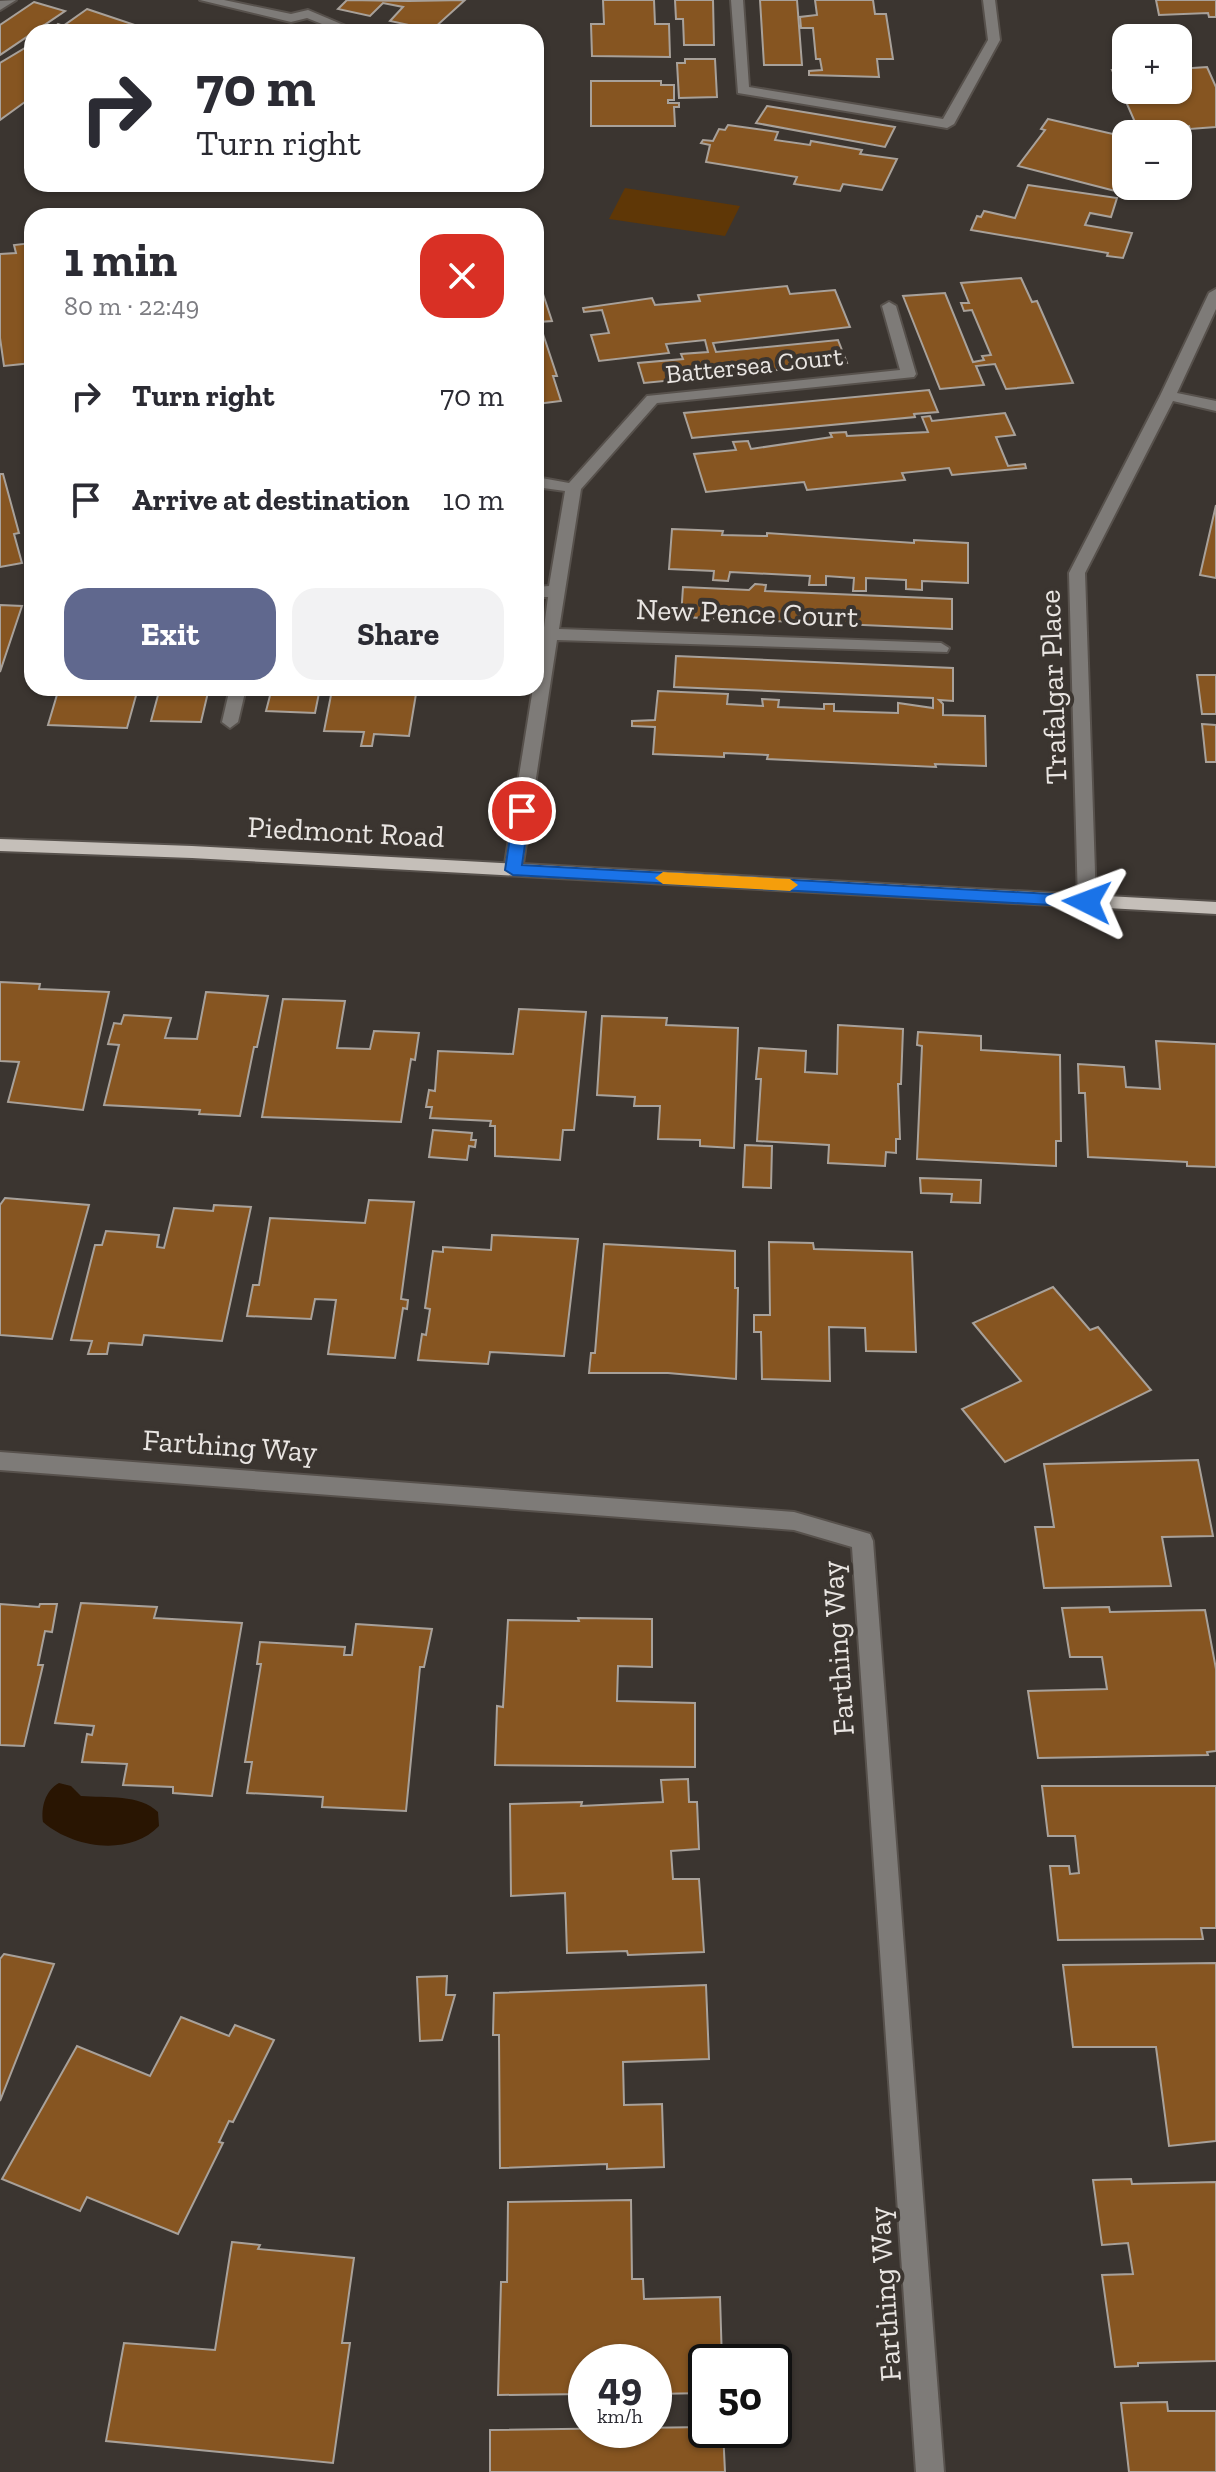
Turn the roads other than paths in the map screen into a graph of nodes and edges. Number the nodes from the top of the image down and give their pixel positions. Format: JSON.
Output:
{"nodes":[{"id":1,"x":10,"y":0,"type":"edge"},
{"id":2,"x":206,"y":0,"type":"edge"},
{"id":3,"x":322,"y":0,"type":"edge"},
{"id":4,"x":737,"y":0,"type":"edge"},
{"id":5,"x":989,"y":0,"type":"edge"},
{"id":6,"x":0,"y":6,"type":"edge"},
{"id":7,"x":308,"y":14,"type":"junction"},
{"id":8,"x":334,"y":24,"type":"edge"},
{"id":9,"x":1216,"y":293,"type":"edge"},
{"id":10,"x":889,"y":306,"type":"dead end"},
{"id":11,"x":1168,"y":396,"type":"junction"},
{"id":12,"x":1216,"y":406,"type":"edge"},
{"id":13,"x":544,"y":483,"type":"edge"},
{"id":14,"x":573,"y":488,"type":"junction"},
{"id":15,"x":557,"y":591,"type":"junction"},
{"id":16,"x":544,"y":592,"type":"edge"},
{"id":17,"x":550,"y":634,"type":"junction"},
{"id":18,"x":941,"y":648,"type":"dead end"},
{"id":19,"x":544,"y":672,"type":"edge"},
{"id":20,"x":236,"y":696,"type":"edge"},
{"id":21,"x":540,"y":696,"type":"edge"},
{"id":22,"x":230,"y":722,"type":"dead end"},
{"id":23,"x":0,"y":845,"type":"edge"},
{"id":24,"x":513,"y":870,"type":"junction"},
{"id":25,"x":1087,"y":902,"type":"junction"},
{"id":26,"x":1216,"y":908,"type":"edge"},
{"id":27,"x":0,"y":1461,"type":"edge"},
{"id":28,"x":930,"y":2472,"type":"edge"}],
"edges":[{"from":1,"to":6,"type":"street"},
{"from":2,"to":7,"type":"street"},
{"from":3,"to":7,"type":"street"},
{"from":4,"to":5,"type":"street"},
{"from":7,"to":8,"type":"street"},
{"from":9,"to":11,"type":"street","name":"Trafalgar Place"},
{"from":10,"to":14,"type":"street","name":"Battersea Court"},
{"from":11,"to":12,"type":"street"},
{"from":11,"to":25,"type":"street","name":"Trafalgar Place"},
{"from":13,"to":14,"type":"street"},
{"from":14,"to":15,"type":"street"},
{"from":15,"to":16,"type":"street"},
{"from":15,"to":17,"type":"street"},
{"from":17,"to":18,"type":"street","name":"New Pence Court"},
{"from":17,"to":19,"type":"street"},
{"from":20,"to":22,"type":"street"},
{"from":21,"to":24,"type":"street"},
{"from":23,"to":24,"type":"main road","name":"Piedmont Road"},
{"from":24,"to":25,"type":"main road","name":"Piedmont Road"},
{"from":25,"to":26,"type":"main road","name":"Piedmont Road"},
{"from":27,"to":28,"type":"street","name":"Farthing Way"}]}
